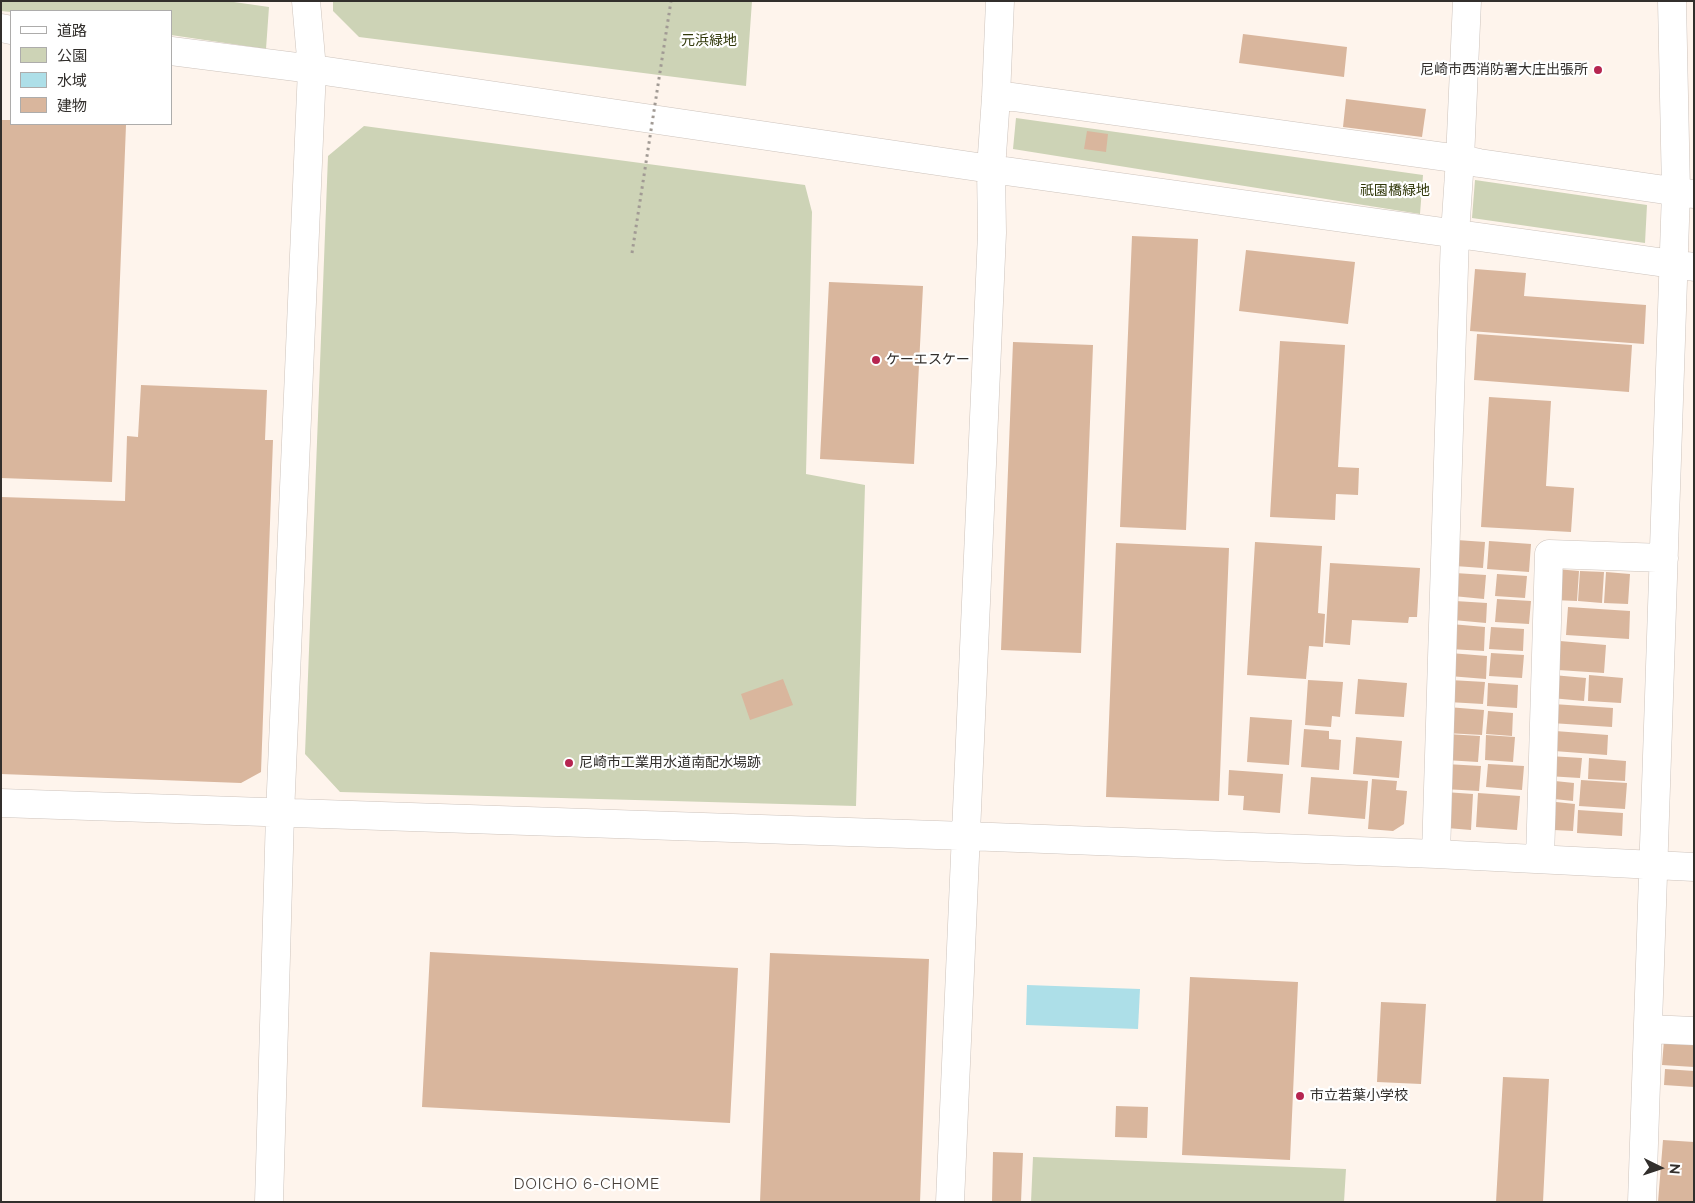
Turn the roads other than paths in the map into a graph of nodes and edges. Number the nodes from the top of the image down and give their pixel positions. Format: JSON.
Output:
{"nodes":[{"id":1,"x":306,"y":1,"type":"edge"},
{"id":2,"x":1000,"y":1,"type":"edge"},
{"id":3,"x":1467,"y":1,"type":"edge"},
{"id":4,"x":1672,"y":1,"type":"edge"},
{"id":5,"x":172,"y":51,"type":"edge"},
{"id":6,"x":312,"y":69,"type":"junction"},
{"id":7,"x":996,"y":97,"type":"junction"},
{"id":8,"x":1460,"y":159,"type":"junction"},
{"id":9,"x":991,"y":169,"type":"junction"},
{"id":10,"x":1685,"y":193,"type":"edge"},
{"id":11,"x":1455,"y":234,"type":"junction"},
{"id":12,"x":1684,"y":266,"type":"edge"},
{"id":13,"x":1664,"y":558,"type":"junction"},
{"id":14,"x":1,"y":803,"type":"edge"},
{"id":15,"x":280,"y":814,"type":"junction"},
{"id":16,"x":966,"y":836,"type":"junction"},
{"id":17,"x":1436,"y":854,"type":"junction"},
{"id":18,"x":1540,"y":859,"type":"junction"},
{"id":19,"x":1654,"y":865,"type":"junction"},
{"id":20,"x":1694,"y":867,"type":"edge"},
{"id":21,"x":1648,"y":1029,"type":"junction"},
{"id":22,"x":1694,"y":1031,"type":"edge"},
{"id":23,"x":269,"y":1202,"type":"edge"},
{"id":24,"x":950,"y":1202,"type":"edge"},
{"id":25,"x":1642,"y":1202,"type":"edge"}],
"edges":[{"from":1,"to":6,"type":"street"},
{"from":2,"to":7,"type":"street"},
{"from":3,"to":8,"type":"street"},
{"from":4,"to":10,"type":"street"},
{"from":5,"to":6,"type":"street"},
{"from":6,"to":9,"type":"street"},
{"from":6,"to":15,"type":"street"},
{"from":7,"to":8,"type":"street"},
{"from":7,"to":9,"type":"street"},
{"from":8,"to":10,"type":"street"},
{"from":8,"to":11,"type":"street"},
{"from":9,"to":11,"type":"street"},
{"from":9,"to":16,"type":"street"},
{"from":10,"to":12,"type":"street"},
{"from":11,"to":12,"type":"street"},
{"from":11,"to":17,"type":"street"},
{"from":12,"to":13,"type":"street"},
{"from":13,"to":18,"type":"street"},
{"from":13,"to":19,"type":"street"},
{"from":14,"to":15,"type":"street"},
{"from":15,"to":16,"type":"street"},
{"from":15,"to":23,"type":"street"},
{"from":16,"to":17,"type":"street"},
{"from":16,"to":24,"type":"street"},
{"from":17,"to":18,"type":"street"},
{"from":18,"to":19,"type":"street"},
{"from":19,"to":20,"type":"street"},
{"from":19,"to":21,"type":"street"},
{"from":21,"to":22,"type":"street"},
{"from":21,"to":25,"type":"street"}]}
